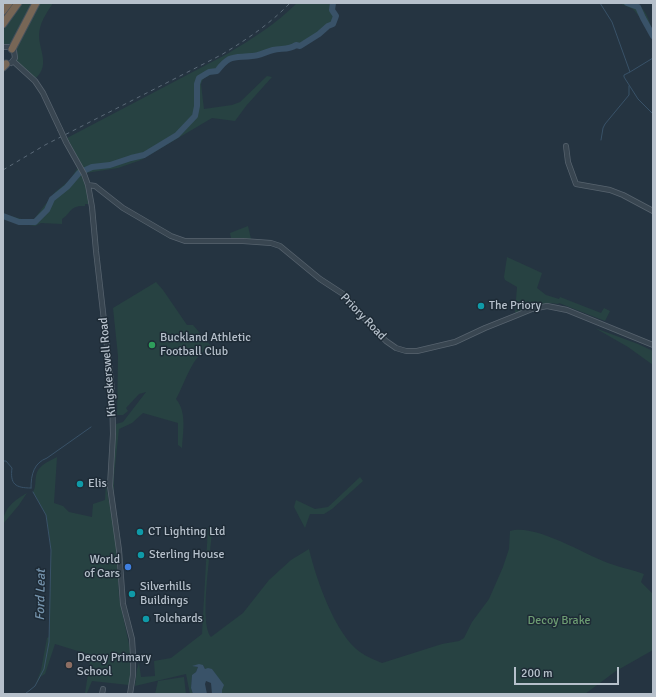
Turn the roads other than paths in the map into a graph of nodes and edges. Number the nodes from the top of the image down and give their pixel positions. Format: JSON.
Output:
{"nodes":[{"id":1,"x":9,"y":3,"type":"edge"},
{"id":2,"x":18,"y":3,"type":"edge"},
{"id":3,"x":36,"y":3,"type":"edge"},
{"id":4,"x":3,"y":11,"type":"edge"},
{"id":5,"x":3,"y":24,"type":"edge"},
{"id":6,"x":3,"y":48,"type":"edge"},
{"id":7,"x":12,"y":49,"type":"junction"},
{"id":8,"x":6,"y":64,"type":"edge"},
{"id":9,"x":566,"y":146,"type":"dead end"},
{"id":10,"x":88,"y":184,"type":"junction"},
{"id":11,"x":653,"y":211,"type":"edge"},
{"id":12,"x":653,"y":345,"type":"edge"},
{"id":13,"x":130,"y":694,"type":"edge"}],
"edges":[{"from":1,"to":4,"type":"highway"},
{"from":2,"to":5,"type":"highway"},
{"from":3,"to":7,"type":"highway"},
{"from":6,"to":7,"type":"street"},
{"from":7,"to":8,"type":"street"},
{"from":8,"to":10,"type":"street","name":"Kingskerswell Road","bridge":true},
{"from":9,"to":11,"type":"street"},
{"from":10,"to":12,"type":"street","name":"Priory Road"},
{"from":10,"to":13,"type":"street","name":"Kingskerswell Road"}]}
